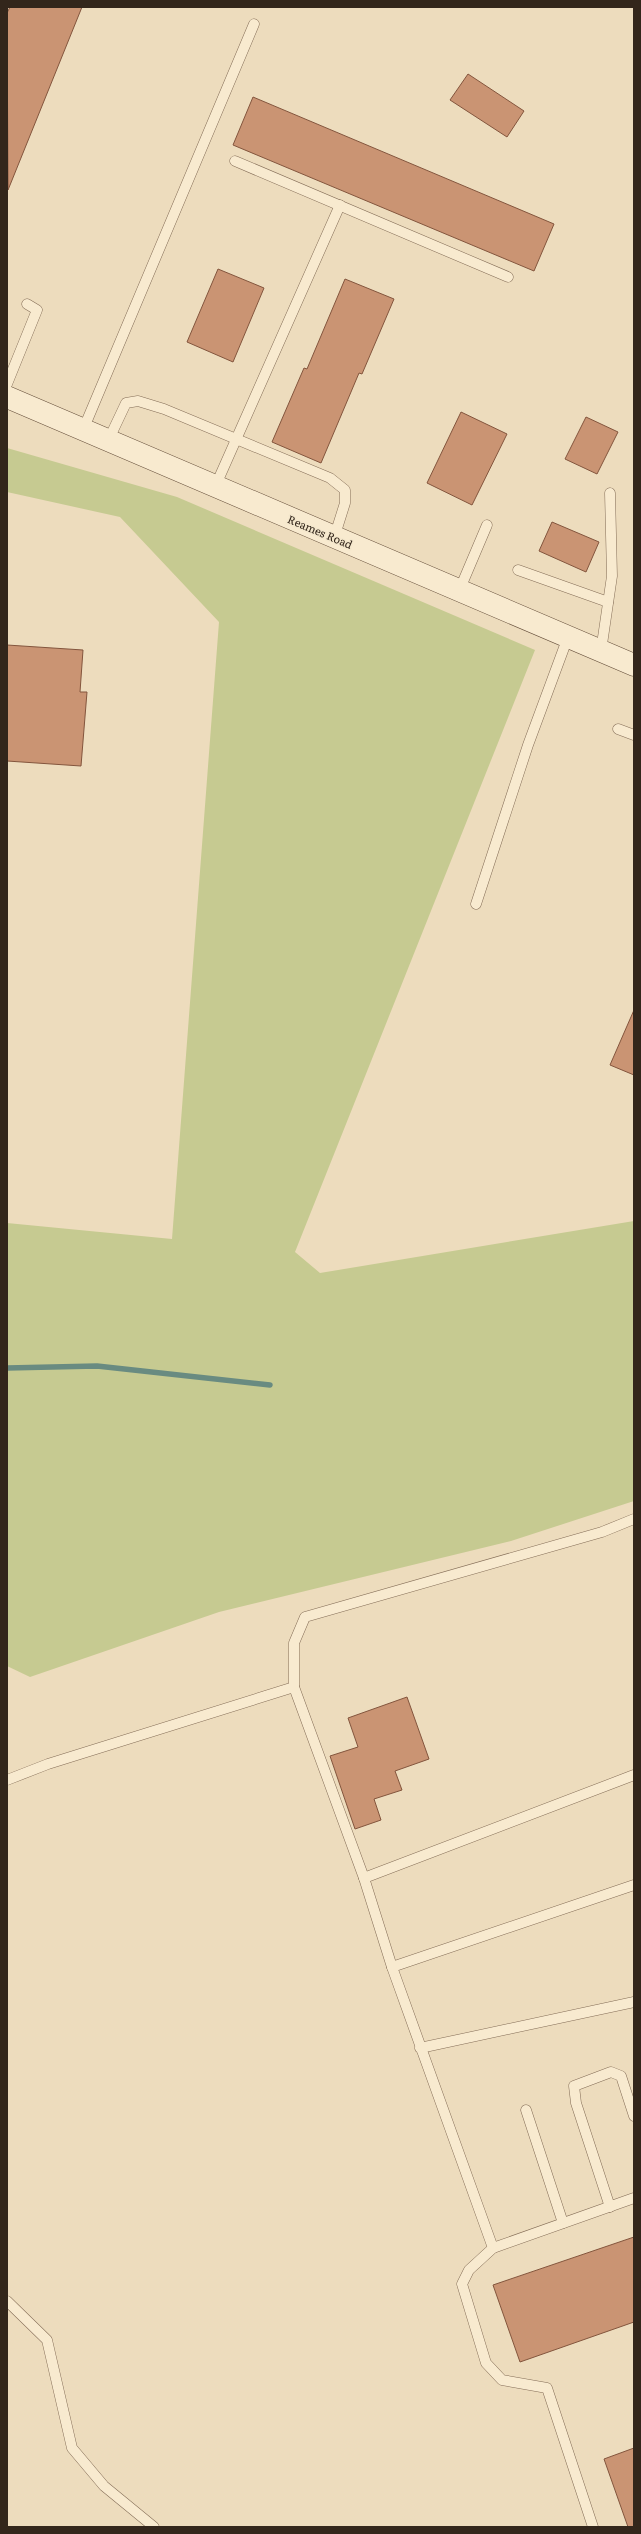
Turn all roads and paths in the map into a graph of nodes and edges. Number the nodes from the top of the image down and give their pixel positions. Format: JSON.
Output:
{"nodes":[{"id":1,"x":254,"y":24,"type":"dead end"},
{"id":2,"x":235,"y":161,"type":"dead end"},
{"id":3,"x":340,"y":206,"type":"junction"},
{"id":4,"x":508,"y":277,"type":"dead end"},
{"id":5,"x":27,"y":304,"type":"dead end"},
{"id":6,"x":7,"y":384,"type":"edge"},
{"id":7,"x":7,"y":397,"type":"edge"},
{"id":8,"x":83,"y":430,"type":"junction"},
{"id":9,"x":237,"y":440,"type":"junction"},
{"id":10,"x":108,"y":441,"type":"junction"},
{"id":11,"x":215,"y":487,"type":"junction"},
{"id":12,"x":610,"y":493,"type":"dead end"},
{"id":13,"x":487,"y":525,"type":"dead end"},
{"id":14,"x":334,"y":538,"type":"junction"},
{"id":15,"x":518,"y":570,"type":"dead end"},
{"id":16,"x":458,"y":591,"type":"junction"},
{"id":17,"x":608,"y":602,"type":"junction"},
{"id":18,"x":568,"y":638,"type":"junction"},
{"id":19,"x":601,"y":651,"type":"junction"},
{"id":20,"x":634,"y":665,"type":"edge"},
{"id":21,"x":618,"y":729,"type":"dead end"},
{"id":22,"x":634,"y":735,"type":"edge"},
{"id":23,"x":476,"y":904,"type":"dead end"},
{"id":24,"x":634,"y":1519,"type":"edge"},
{"id":25,"x":294,"y":1687,"type":"junction"},
{"id":26,"x":634,"y":1775,"type":"edge"},
{"id":27,"x":7,"y":1780,"type":"edge"},
{"id":28,"x":364,"y":1878,"type":"junction"},
{"id":29,"x":634,"y":1885,"type":"edge"},
{"id":30,"x":392,"y":1967,"type":"junction"},
{"id":31,"x":634,"y":2002,"type":"edge"},
{"id":32,"x":420,"y":2048,"type":"junction"},
{"id":33,"x":526,"y":2110,"type":"dead end"},
{"id":34,"x":634,"y":2116,"type":"edge"},
{"id":35,"x":634,"y":2198,"type":"edge"},
{"id":36,"x":610,"y":2207,"type":"junction"},
{"id":37,"x":563,"y":2224,"type":"junction"},
{"id":38,"x":493,"y":2248,"type":"junction"},
{"id":39,"x":7,"y":2301,"type":"edge"},
{"id":40,"x":154,"y":2527,"type":"edge"},
{"id":41,"x":593,"y":2527,"type":"edge"}],
"edges":[{"from":1,"to":8,"type":"lane"},
{"from":2,"to":3,"type":"lane"},
{"from":3,"to":4,"type":"lane"},
{"from":3,"to":9,"type":"lane"},
{"from":5,"to":6,"type":"lane"},
{"from":7,"to":8,"type":"main road","name":"Reames Road"},
{"from":8,"to":10,"type":"main road","name":"Reames Road"},
{"from":9,"to":10,"type":"lane"},
{"from":9,"to":11,"type":"lane"},
{"from":9,"to":14,"type":"lane"},
{"from":10,"to":11,"type":"main road","name":"Reames Road"},
{"from":11,"to":14,"type":"main road","name":"Reames Road"},
{"from":12,"to":17,"type":"lane"},
{"from":13,"to":16,"type":"lane"},
{"from":14,"to":16,"type":"main road","name":"Reames Road"},
{"from":15,"to":17,"type":"lane"},
{"from":16,"to":18,"type":"main road","name":"Reames Road"},
{"from":17,"to":19,"type":"lane"},
{"from":18,"to":19,"type":"main road","name":"Reames Road"},
{"from":18,"to":23,"type":"lane"},
{"from":19,"to":20,"type":"main road","name":"Reames Road"},
{"from":21,"to":22,"type":"lane"},
{"from":24,"to":25,"type":"lane"},
{"from":25,"to":27,"type":"lane"},
{"from":25,"to":28,"type":"lane"},
{"from":26,"to":28,"type":"lane"},
{"from":28,"to":30,"type":"lane"},
{"from":29,"to":30,"type":"lane"},
{"from":30,"to":32,"type":"lane"},
{"from":31,"to":32,"type":"lane"},
{"from":32,"to":38,"type":"lane"},
{"from":33,"to":37,"type":"lane"},
{"from":34,"to":36,"type":"lane"},
{"from":35,"to":36,"type":"lane"},
{"from":36,"to":37,"type":"lane"},
{"from":37,"to":38,"type":"lane"},
{"from":38,"to":41,"type":"lane"},
{"from":39,"to":40,"type":"lane"}]}
